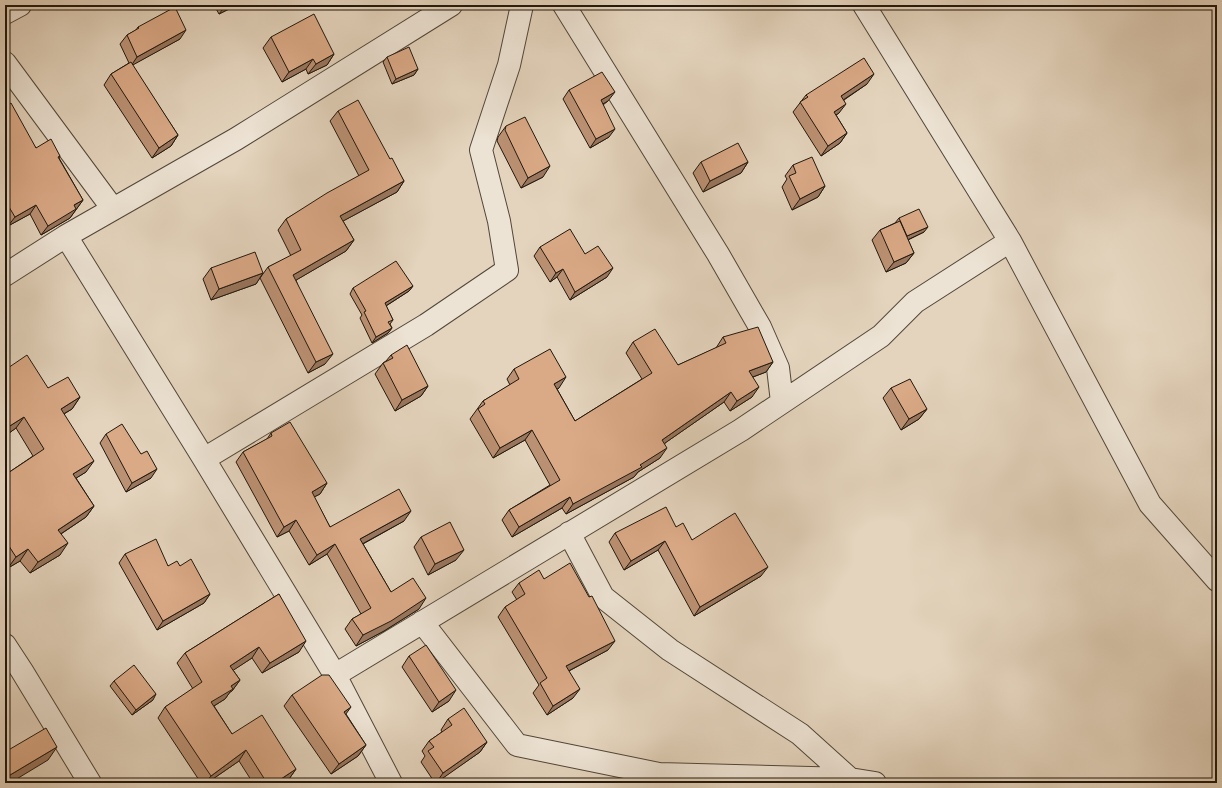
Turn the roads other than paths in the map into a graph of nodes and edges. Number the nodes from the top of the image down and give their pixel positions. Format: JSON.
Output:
{"nodes":[{"id":1,"x":20,"y":5,"type":"edge"},
{"id":2,"x":452,"y":5,"type":"edge"},
{"id":3,"x":522,"y":5,"type":"edge"},
{"id":4,"x":564,"y":5,"type":"edge"},
{"id":5,"x":864,"y":5,"type":"edge"},
{"id":6,"x":5,"y":12,"type":"edge"},
{"id":7,"x":5,"y":63,"type":"edge"},
{"id":8,"x":113,"y":209,"type":"junction"},
{"id":9,"x":66,"y":236,"type":"junction"},
{"id":10,"x":1010,"y":241,"type":"junction"},
{"id":11,"x":5,"y":275,"type":"edge"},
{"id":12,"x":782,"y":402,"type":"junction"},
{"id":13,"x":204,"y":458,"type":"junction"},
{"id":14,"x":569,"y":533,"type":"junction"},
{"id":15,"x":1217,"y":580,"type":"edge"},
{"id":16,"x":422,"y":622,"type":"junction"},
{"id":17,"x":5,"y":645,"type":"edge"},
{"id":18,"x":335,"y":675,"type":"junction"},
{"id":19,"x":850,"y":779,"type":"junction"},
{"id":20,"x":90,"y":783,"type":"edge"},
{"id":21,"x":391,"y":783,"type":"edge"},
{"id":22,"x":875,"y":783,"type":"edge"}],
"edges":[{"from":1,"to":6,"type":"street"},
{"from":2,"to":8,"type":"street"},
{"from":3,"to":13,"type":"street"},
{"from":4,"to":12,"type":"street"},
{"from":5,"to":10,"type":"street"},
{"from":7,"to":8,"type":"street"},
{"from":8,"to":9,"type":"street"},
{"from":9,"to":11,"type":"street"},
{"from":9,"to":13,"type":"street"},
{"from":10,"to":12,"type":"street"},
{"from":10,"to":15,"type":"street"},
{"from":12,"to":14,"type":"street"},
{"from":13,"to":18,"type":"street"},
{"from":14,"to":16,"type":"street"},
{"from":14,"to":19,"type":"street"},
{"from":16,"to":18,"type":"street"},
{"from":16,"to":19,"type":"street"},
{"from":17,"to":20,"type":"street"},
{"from":18,"to":21,"type":"street"},
{"from":19,"to":22,"type":"street"}]}
